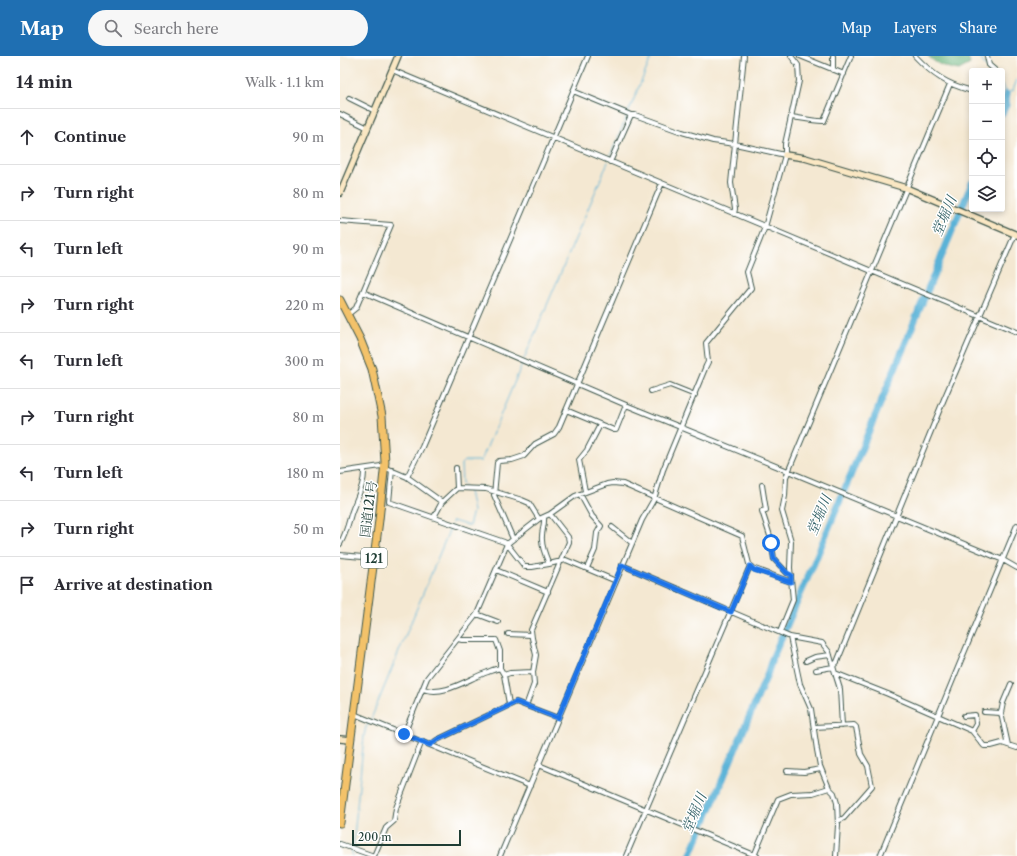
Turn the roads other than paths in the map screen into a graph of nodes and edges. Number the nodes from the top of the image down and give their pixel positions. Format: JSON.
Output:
{"nodes":[{"id":1,"x":398,"y":56,"type":"edge"},
{"id":2,"x":588,"y":56,"type":"edge"},
{"id":3,"x":744,"y":56,"type":"edge"},
{"id":4,"x":791,"y":56,"type":"edge"},
{"id":5,"x":800,"y":56,"type":"edge"},
{"id":6,"x":833,"y":56,"type":"edge"},
{"id":7,"x":851,"y":56,"type":"edge"},
{"id":8,"x":916,"y":56,"type":"edge"},
{"id":9,"x":986,"y":56,"type":"edge"},
{"id":10,"x":992,"y":68,"type":"edge"},
{"id":11,"x":392,"y":70,"type":"junction"},
{"id":12,"x":833,"y":70,"type":"junction"},
{"id":13,"x":844,"y":74,"type":"junction"},
{"id":14,"x":950,"y":84,"type":"junction"},
{"id":15,"x":969,"y":90,"type":"edge"},
{"id":16,"x":573,"y":91,"type":"junction"},
{"id":17,"x":349,"y":98,"type":"dead end"},
{"id":18,"x":375,"y":111,"type":"junction"},
{"id":19,"x":340,"y":114,"type":"edge"},
{"id":20,"x":629,"y":114,"type":"junction"},
{"id":21,"x":792,"y":117,"type":"junction"},
{"id":22,"x":368,"y":128,"type":"junction"},
{"id":23,"x":553,"y":138,"type":"junction"},
{"id":24,"x":735,"y":144,"type":"junction"},
{"id":25,"x":785,"y":155,"type":"junction"},
{"id":26,"x":610,"y":162,"type":"junction"},
{"id":27,"x":662,"y":184,"type":"junction"},
{"id":28,"x":906,"y":188,"type":"junction"},
{"id":29,"x":340,"y":193,"type":"edge"},
{"id":30,"x":734,"y":214,"type":"junction"},
{"id":31,"x":340,"y":221,"type":"edge"},
{"id":32,"x":765,"y":227,"type":"junction"},
{"id":33,"x":1016,"y":235,"type":"edge"},
{"id":34,"x":872,"y":272,"type":"junction"},
{"id":35,"x":363,"y":292,"type":"junction"},
{"id":36,"x":340,"y":300,"type":"edge"},
{"id":37,"x":347,"y":314,"type":"junction"},
{"id":38,"x":980,"y":317,"type":"junction"},
{"id":39,"x":1017,"y":332,"type":"edge"},
{"id":40,"x":469,"y":338,"type":"junction"},
{"id":41,"x":576,"y":384,"type":"junction"},
{"id":42,"x":651,"y":391,"type":"dead end"},
{"id":43,"x":695,"y":395,"type":"junction"},
{"id":44,"x":626,"y":405,"type":"junction"},
{"id":45,"x":566,"y":410,"type":"junction"},
{"id":46,"x":600,"y":425,"type":"junction"},
{"id":47,"x":681,"y":427,"type":"junction"},
{"id":48,"x":456,"y":468,"type":"dead end"},
{"id":49,"x":364,"y":469,"type":"junction"},
{"id":50,"x":388,"y":469,"type":"junction"},
{"id":51,"x":788,"y":471,"type":"junction"},
{"id":52,"x":340,"y":472,"type":"edge"},
{"id":53,"x":407,"y":477,"type":"junction"},
{"id":54,"x":762,"y":485,"type":"dead end"},
{"id":55,"x":457,"y":488,"type":"junction"},
{"id":56,"x":494,"y":491,"type":"junction"},
{"id":57,"x":585,"y":491,"type":"junction"},
{"id":58,"x":580,"y":494,"type":"junction"},
{"id":59,"x":654,"y":499,"type":"junction"},
{"id":60,"x":442,"y":502,"type":"junction"},
{"id":61,"x":550,"y":514,"type":"junction"},
{"id":62,"x":434,"y":517,"type":"junction"},
{"id":63,"x":544,"y":517,"type":"junction"},
{"id":64,"x":897,"y":517,"type":"junction"},
{"id":65,"x":538,"y":519,"type":"junction"},
{"id":66,"x":612,"y":526,"type":"dead end"},
{"id":67,"x":1017,"y":526,"type":"edge"},
{"id":68,"x":513,"y":540,"type":"junction"},
{"id":69,"x":632,"y":543,"type":"junction"},
{"id":70,"x":340,"y":544,"type":"edge"},
{"id":71,"x":507,"y":544,"type":"junction"},
{"id":72,"x":340,"y":555,"type":"edge"},
{"id":73,"x":374,"y":558,"type":"junction"},
{"id":74,"x":562,"y":560,"type":"junction"},
{"id":75,"x":1003,"y":560,"type":"junction"},
{"id":76,"x":549,"y":564,"type":"junction"},
{"id":77,"x":622,"y":565,"type":"junction"},
{"id":78,"x":750,"y":566,"type":"junction"},
{"id":79,"x":587,"y":568,"type":"junction"},
{"id":80,"x":1017,"y":568,"type":"edge"},
{"id":81,"x":496,"y":570,"type":"junction"},
{"id":82,"x":791,"y":575,"type":"junction"},
{"id":83,"x":616,"y":580,"type":"junction"},
{"id":84,"x":791,"y":582,"type":"junction"},
{"id":85,"x":548,"y":592,"type":"junction"},
{"id":86,"x":731,"y":612,"type":"junction"},
{"id":87,"x":477,"y":614,"type":"junction"},
{"id":88,"x":498,"y":622,"type":"dead end"},
{"id":89,"x":780,"y":632,"type":"junction"},
{"id":90,"x":508,"y":634,"type":"dead end"},
{"id":91,"x":531,"y":635,"type":"junction"},
{"id":92,"x":790,"y":637,"type":"junction"},
{"id":93,"x":458,"y":638,"type":"junction"},
{"id":94,"x":830,"y":655,"type":"junction"},
{"id":95,"x":806,"y":661,"type":"dead end"},
{"id":96,"x":833,"y":666,"type":"junction"},
{"id":97,"x":500,"y":668,"type":"junction"},
{"id":98,"x":816,"y":670,"type":"dead end"},
{"id":99,"x":533,"y":672,"type":"junction"},
{"id":100,"x":835,"y":673,"type":"junction"},
{"id":101,"x":504,"y":675,"type":"junction"},
{"id":102,"x":1011,"y":684,"type":"dead end"},
{"id":103,"x":423,"y":689,"type":"junction"},
{"id":104,"x":509,"y":704,"type":"junction"},
{"id":105,"x":526,"y":706,"type":"junction"},
{"id":106,"x":984,"y":712,"type":"dead end"},
{"id":107,"x":1001,"y":713,"type":"junction"},
{"id":108,"x":354,"y":714,"type":"junction"},
{"id":109,"x":938,"y":716,"type":"junction"},
{"id":110,"x":964,"y":716,"type":"dead end"},
{"id":111,"x":558,"y":718,"type":"junction"},
{"id":112,"x":842,"y":726,"type":"junction"},
{"id":113,"x":814,"y":727,"type":"junction"},
{"id":114,"x":972,"y":731,"type":"junction"},
{"id":115,"x":404,"y":734,"type":"junction"},
{"id":116,"x":340,"y":739,"type":"edge"},
{"id":117,"x":351,"y":740,"type":"junction"},
{"id":118,"x":422,"y":742,"type":"junction"},
{"id":119,"x":430,"y":745,"type":"junction"},
{"id":120,"x":1008,"y":745,"type":"junction"},
{"id":121,"x":1017,"y":748,"type":"edge"},
{"id":122,"x":539,"y":765,"type":"junction"},
{"id":123,"x":822,"y":769,"type":"junction"},
{"id":124,"x":787,"y":771,"type":"dead end"},
{"id":125,"x":530,"y":786,"type":"junction"},
{"id":126,"x":830,"y":788,"type":"junction"},
{"id":127,"x":645,"y":810,"type":"junction"},
{"id":128,"x":838,"y":821,"type":"junction"},
{"id":129,"x":340,"y":823,"type":"edge"},
{"id":130,"x":340,"y":844,"type":"edge"},
{"id":131,"x":374,"y":856,"type":"edge"},
{"id":132,"x":500,"y":856,"type":"edge"},
{"id":133,"x":626,"y":856,"type":"edge"},
{"id":134,"x":755,"y":856,"type":"edge"},
{"id":135,"x":836,"y":856,"type":"edge"},
{"id":136,"x":880,"y":856,"type":"edge"}],
"edges":[{"from":1,"to":11,"type":"street"},
{"from":2,"to":16,"type":"street"},
{"from":3,"to":24,"type":"street"},
{"from":4,"to":21,"type":"street"},
{"from":5,"to":12,"type":"street"},
{"from":6,"to":12,"type":"street"},
{"from":7,"to":13,"type":"street"},
{"from":8,"to":14,"type":"street"},
{"from":9,"to":10,"type":"street"},
{"from":11,"to":18,"type":"street"},
{"from":11,"to":23,"type":"street"},
{"from":12,"to":13,"type":"street"},
{"from":13,"to":21,"type":"street"},
{"from":14,"to":15,"type":"street"},
{"from":14,"to":28,"type":"street"},
{"from":16,"to":20,"type":"street"},
{"from":16,"to":23,"type":"street"},
{"from":17,"to":18,"type":"street"},
{"from":18,"to":22,"type":"street"},
{"from":19,"to":22,"type":"street"},
{"from":20,"to":24,"type":"street"},
{"from":20,"to":26,"type":"street"},
{"from":21,"to":25,"type":"street"},
{"from":22,"to":29,"type":"street"},
{"from":23,"to":26,"type":"street"},
{"from":23,"to":40,"type":"street"},
{"from":24,"to":25,"type":"street"},
{"from":24,"to":30,"type":"street"},
{"from":25,"to":28,"type":"street"},
{"from":25,"to":32,"type":"street"},
{"from":26,"to":27,"type":"street"},
{"from":27,"to":30,"type":"street"},
{"from":27,"to":41,"type":"street"},
{"from":28,"to":33,"type":"street"},
{"from":28,"to":34,"type":"street"},
{"from":30,"to":32,"type":"street"},
{"from":31,"to":35,"type":"street"},
{"from":32,"to":34,"type":"street"},
{"from":32,"to":43,"type":"street"},
{"from":33,"to":38,"type":"street"},
{"from":34,"to":38,"type":"street"},
{"from":34,"to":51,"type":"street"},
{"from":35,"to":37,"type":"street"},
{"from":35,"to":40,"type":"street"},
{"from":36,"to":37,"type":"highway","name":"国道121号","number":"121"},
{"from":37,"to":50,"type":"highway","name":"国道121号","number":"121"},
{"from":38,"to":39,"type":"street"},
{"from":38,"to":64,"type":"street"},
{"from":40,"to":41,"type":"street"},
{"from":40,"to":53,"type":"street"},
{"from":41,"to":44,"type":"street"},
{"from":41,"to":45,"type":"street"},
{"from":42,"to":43,"type":"street"},
{"from":43,"to":47,"type":"street"},
{"from":44,"to":46,"type":"street"},
{"from":44,"to":47,"type":"street"},
{"from":45,"to":46,"type":"street"},
{"from":45,"to":56,"type":"street"},
{"from":46,"to":57,"type":"street"},
{"from":47,"to":51,"type":"street"},
{"from":47,"to":59,"type":"street"},
{"from":48,"to":55,"type":"street"},
{"from":49,"to":50,"type":"street"},
{"from":49,"to":52,"type":"street"},
{"from":49,"to":70,"type":"street"},
{"from":50,"to":53,"type":"street"},
{"from":50,"to":62,"type":"street"},
{"from":50,"to":73,"type":"highway","name":"国道121号","number":"121"},
{"from":51,"to":64,"type":"street"},
{"from":51,"to":82,"type":"street"},
{"from":53,"to":60,"type":"street"},
{"from":54,"to":82,"type":"street"},
{"from":55,"to":56,"type":"street"},
{"from":55,"to":60,"type":"street"},
{"from":56,"to":65,"type":"street"},
{"from":56,"to":68,"type":"street"},
{"from":57,"to":58,"type":"street"},
{"from":57,"to":59,"type":"street"},
{"from":58,"to":61,"type":"street"},
{"from":58,"to":79,"type":"street"},
{"from":59,"to":69,"type":"street"},
{"from":59,"to":78,"type":"street"},
{"from":60,"to":62,"type":"street"},
{"from":61,"to":63,"type":"street"},
{"from":61,"to":74,"type":"street"},
{"from":62,"to":71,"type":"street"},
{"from":63,"to":65,"type":"street"},
{"from":63,"to":76,"type":"street"},
{"from":64,"to":75,"type":"street"},
{"from":64,"to":96,"type":"street"},
{"from":65,"to":68,"type":"street"},
{"from":66,"to":69,"type":"street"},
{"from":67,"to":75,"type":"street"},
{"from":68,"to":71,"type":"street"},
{"from":69,"to":77,"type":"street"},
{"from":71,"to":76,"type":"street"},
{"from":71,"to":81,"type":"street"},
{"from":72,"to":73,"type":"street"},
{"from":73,"to":108,"type":"highway","name":"国道121号","number":"121"},
{"from":74,"to":76,"type":"street"},
{"from":74,"to":79,"type":"street"},
{"from":74,"to":85,"type":"street"},
{"from":75,"to":80,"type":"street"},
{"from":75,"to":109,"type":"street"},
{"from":77,"to":83,"type":"street"},
{"from":77,"to":86,"type":"street"},
{"from":78,"to":84,"type":"street"},
{"from":78,"to":86,"type":"street"},
{"from":79,"to":83,"type":"street"},
{"from":81,"to":85,"type":"street"},
{"from":81,"to":87,"type":"street"},
{"from":82,"to":84,"type":"street"},
{"from":83,"to":111,"type":"street"},
{"from":84,"to":89,"type":"street"},
{"from":85,"to":91,"type":"street"},
{"from":86,"to":89,"type":"street"},
{"from":86,"to":127,"type":"street"},
{"from":87,"to":88,"type":"street"},
{"from":87,"to":93,"type":"street"},
{"from":89,"to":92,"type":"street"},
{"from":90,"to":91,"type":"street"},
{"from":91,"to":99,"type":"street"},
{"from":92,"to":94,"type":"street"},
{"from":92,"to":113,"type":"street"},
{"from":93,"to":97,"type":"street"},
{"from":93,"to":103,"type":"street"},
{"from":94,"to":95,"type":"street"},
{"from":94,"to":96,"type":"street"},
{"from":96,"to":98,"type":"street"},
{"from":96,"to":100,"type":"street"},
{"from":97,"to":101,"type":"street"},
{"from":97,"to":103,"type":"street"},
{"from":99,"to":101,"type":"street"},
{"from":99,"to":105,"type":"street"},
{"from":100,"to":109,"type":"street"},
{"from":100,"to":112,"type":"street"},
{"from":101,"to":104,"type":"street"},
{"from":102,"to":107,"type":"street"},
{"from":103,"to":115,"type":"street"},
{"from":104,"to":105,"type":"street"},
{"from":104,"to":119,"type":"street"},
{"from":105,"to":111,"type":"street"},
{"from":106,"to":107,"type":"street"},
{"from":107,"to":120,"type":"street"},
{"from":108,"to":115,"type":"street"},
{"from":108,"to":117,"type":"highway","name":"国道121号","number":"121"},
{"from":109,"to":114,"type":"street"},
{"from":109,"to":136,"type":"street"},
{"from":110,"to":114,"type":"street"},
{"from":111,"to":122,"type":"street"},
{"from":112,"to":113,"type":"street"},
{"from":112,"to":128,"type":"street"},
{"from":113,"to":123,"type":"street"},
{"from":114,"to":120,"type":"street"},
{"from":115,"to":118,"type":"street"},
{"from":116,"to":117,"type":"street"},
{"from":117,"to":129,"type":"highway","name":"国道121号","number":"121"},
{"from":118,"to":119,"type":"street"},
{"from":118,"to":131,"type":"street"},
{"from":119,"to":125,"type":"street"},
{"from":120,"to":121,"type":"street"},
{"from":122,"to":125,"type":"street"},
{"from":122,"to":127,"type":"street"},
{"from":123,"to":124,"type":"street"},
{"from":123,"to":126,"type":"street"},
{"from":125,"to":132,"type":"street"},
{"from":126,"to":128,"type":"street"},
{"from":126,"to":134,"type":"street"},
{"from":127,"to":133,"type":"street"},
{"from":127,"to":134,"type":"street"},
{"from":128,"to":135,"type":"street"},
{"from":130,"to":131,"type":"street"}]}
